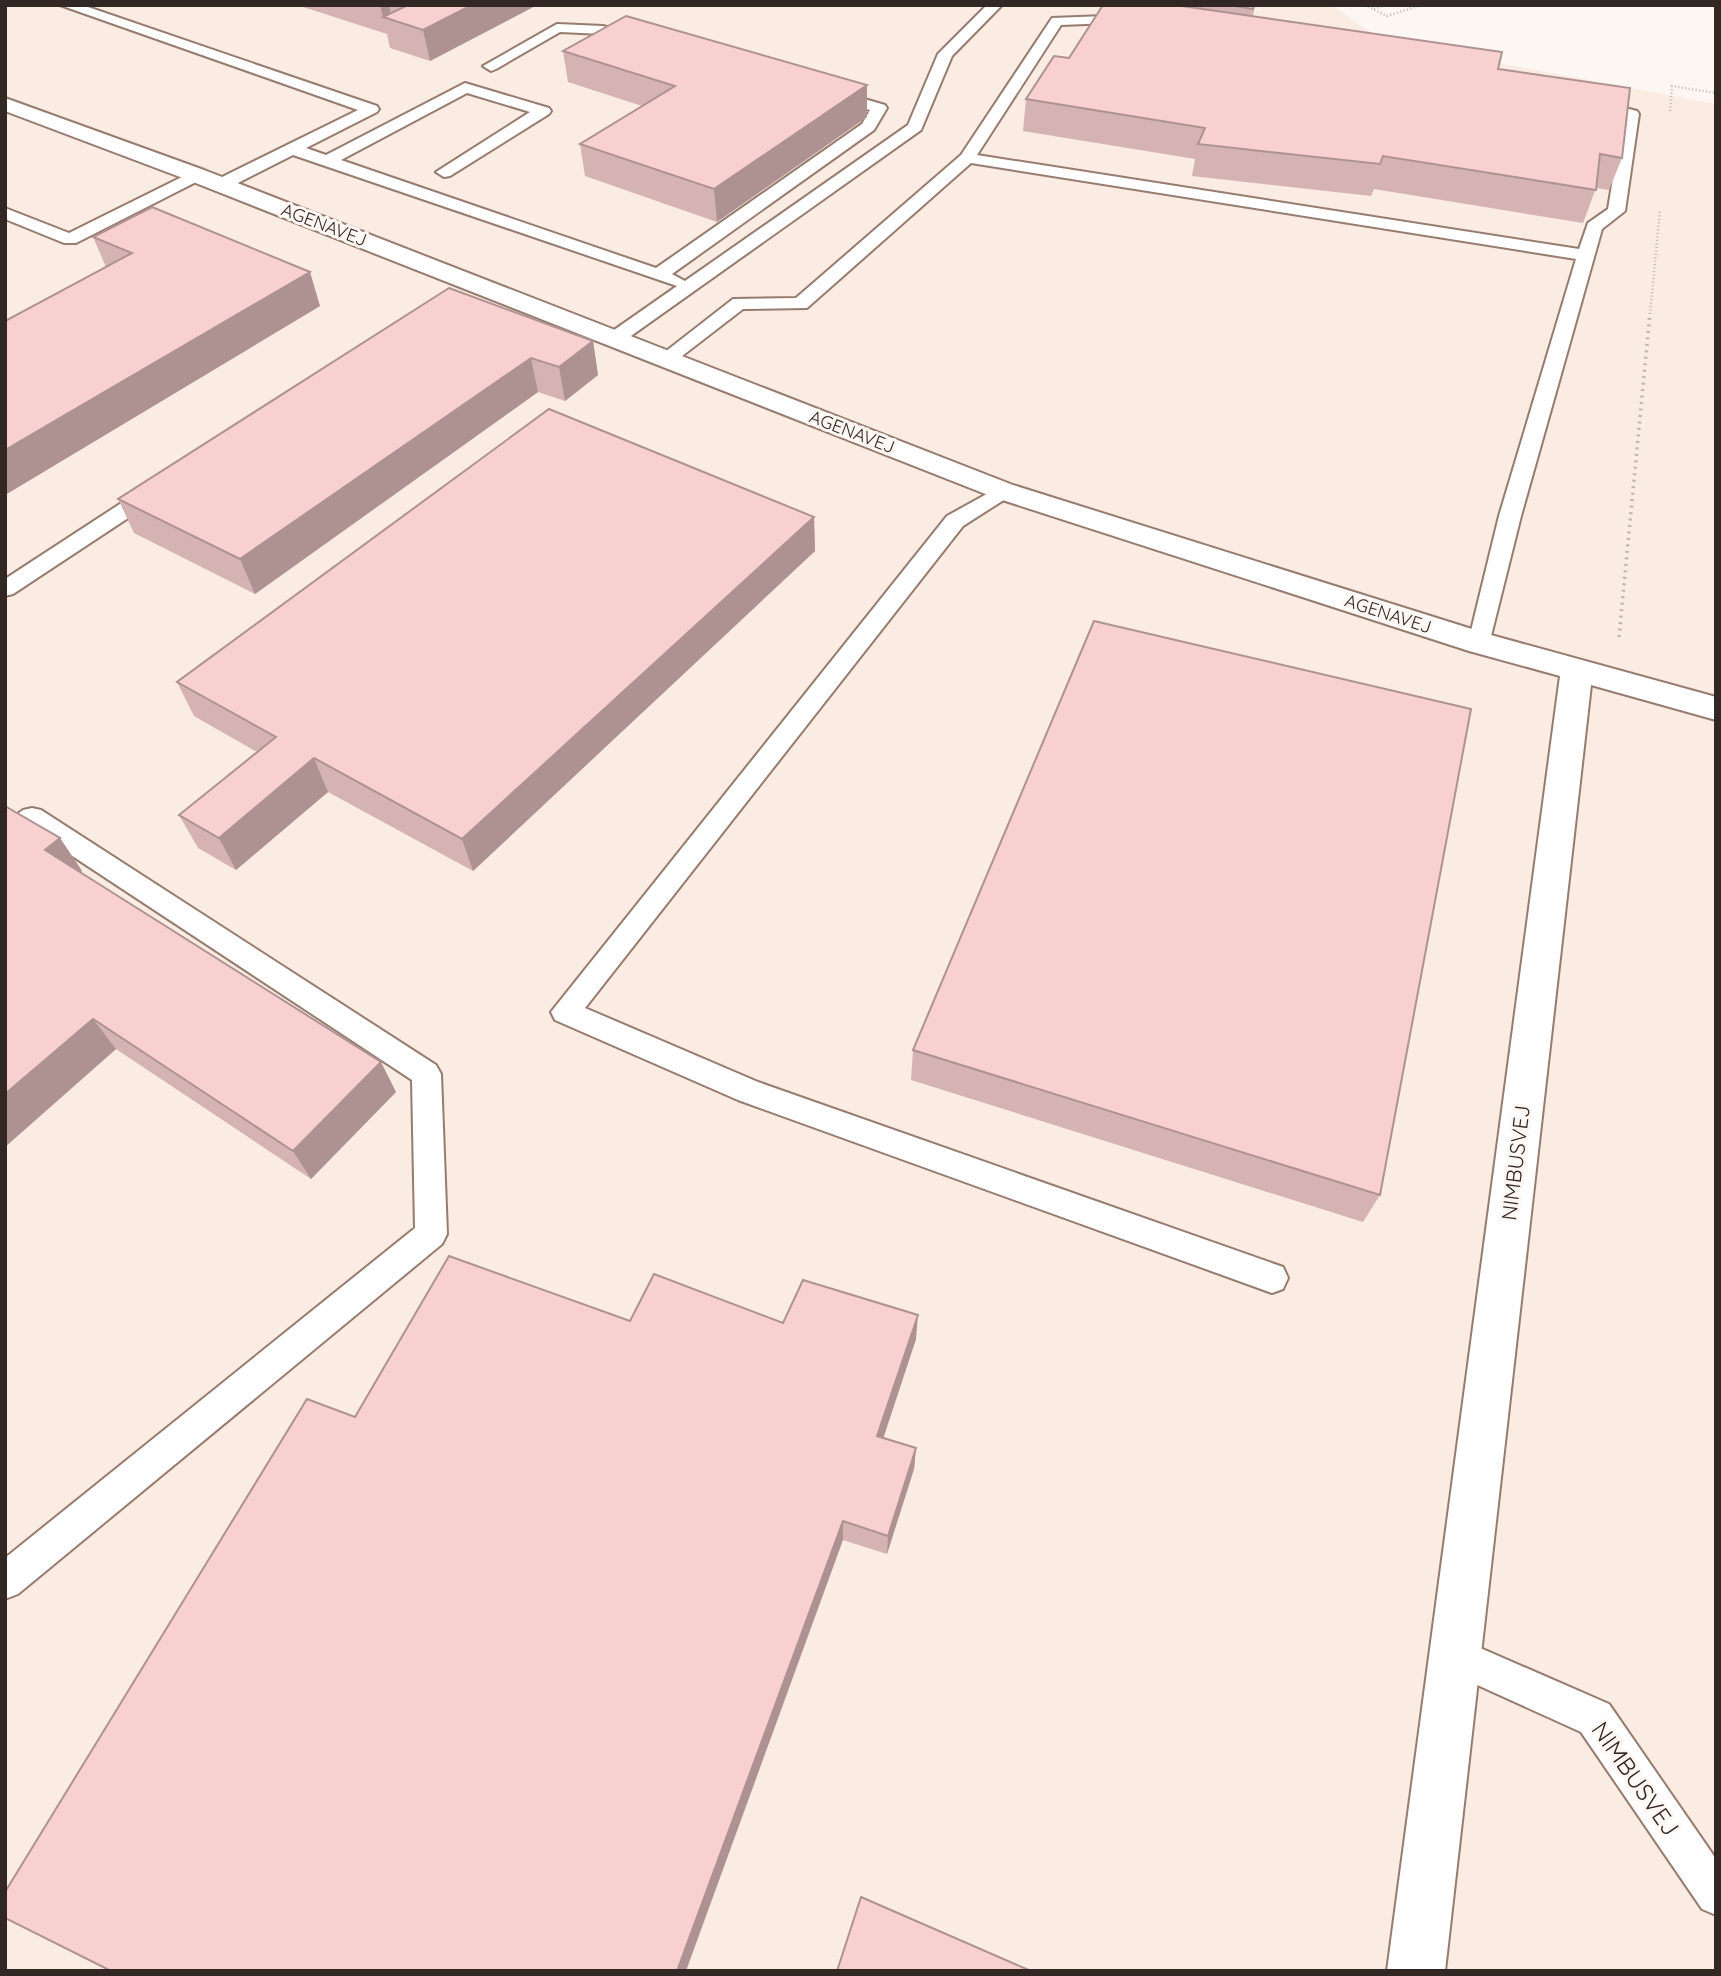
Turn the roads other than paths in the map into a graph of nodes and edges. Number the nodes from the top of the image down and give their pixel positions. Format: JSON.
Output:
{"nodes":[{"id":1,"x":67,"y":5,"type":"edge"},
{"id":2,"x":995,"y":5,"type":"edge"},
{"id":3,"x":1151,"y":22,"type":"edge"},
{"id":4,"x":656,"y":45,"type":"edge"},
{"id":5,"x":491,"y":66,"type":"dead end"},
{"id":6,"x":813,"y":90,"type":"edge"},
{"id":7,"x":1577,"y":100,"type":"edge"},
{"id":8,"x":5,"y":104,"type":"edge"},
{"id":9,"x":292,"y":149,"type":"junction"},
{"id":10,"x":967,"y":158,"type":"junction"},
{"id":11,"x":327,"y":161,"type":"junction"},
{"id":12,"x":444,"y":172,"type":"dead end"},
{"id":13,"x":208,"y":180,"type":"junction"},
{"id":14,"x":5,"y":213,"type":"edge"},
{"id":15,"x":1586,"y":255,"type":"junction"},
{"id":16,"x":658,"y":275,"type":"junction"},
{"id":17,"x":471,"y":283,"type":"junction"},
{"id":18,"x":691,"y":286,"type":"junction"},
{"id":19,"x":448,"y":298,"type":"edge"},
{"id":20,"x":614,"y":339,"type":"junction"},
{"id":21,"x":666,"y":359,"type":"junction"},
{"id":22,"x":168,"y":482,"type":"edge"},
{"id":23,"x":1003,"y":491,"type":"junction"},
{"id":24,"x":5,"y":589,"type":"edge"},
{"id":25,"x":1480,"y":643,"type":"junction"},
{"id":26,"x":1577,"y":670,"type":"junction"},
{"id":27,"x":1716,"y":709,"type":"edge"},
{"id":28,"x":5,"y":837,"type":"edge"},
{"id":29,"x":1272,"y":1278,"type":"dead end"},
{"id":30,"x":5,"y":1581,"type":"edge"},
{"id":31,"x":1455,"y":1656,"type":"junction"},
{"id":32,"x":1716,"y":1895,"type":"edge"},
{"id":33,"x":1416,"y":1971,"type":"edge"}],
"edges":[{"from":1,"to":9,"type":"lane"},
{"from":2,"to":18,"type":"lane"},
{"from":3,"to":10,"type":"lane"},
{"from":4,"to":5,"type":"lane"},
{"from":6,"to":16,"type":"lane"},
{"from":7,"to":15,"type":"lane"},
{"from":8,"to":13,"type":"street","name":"AGENAVEJ"},
{"from":9,"to":11,"type":"lane"},
{"from":9,"to":13,"type":"lane"},
{"from":10,"to":15,"type":"lane"},
{"from":10,"to":21,"type":"lane"},
{"from":11,"to":12,"type":"lane"},
{"from":11,"to":16,"type":"lane"},
{"from":13,"to":14,"type":"lane"},
{"from":13,"to":17,"type":"street","name":"AGENAVEJ"},
{"from":15,"to":25,"type":"lane"},
{"from":16,"to":18,"type":"lane"},
{"from":17,"to":19,"type":"lane"},
{"from":17,"to":20,"type":"street","name":"AGENAVEJ"},
{"from":18,"to":20,"type":"lane"},
{"from":20,"to":21,"type":"street","name":"AGENAVEJ"},
{"from":21,"to":23,"type":"street","name":"AGENAVEJ"},
{"from":22,"to":24,"type":"lane"},
{"from":23,"to":25,"type":"street","name":"AGENAVEJ"},
{"from":23,"to":29,"type":"lane"},
{"from":25,"to":26,"type":"street","name":"AGENAVEJ"},
{"from":26,"to":27,"type":"street","name":"AGENAVEJ"},
{"from":26,"to":31,"type":"street","name":"NIMBUSVEJ"},
{"from":28,"to":30,"type":"lane"},
{"from":31,"to":32,"type":"lane","name":"NIMBUSVEJ"},
{"from":31,"to":33,"type":"street","name":"NIMBUSVEJ"}]}
